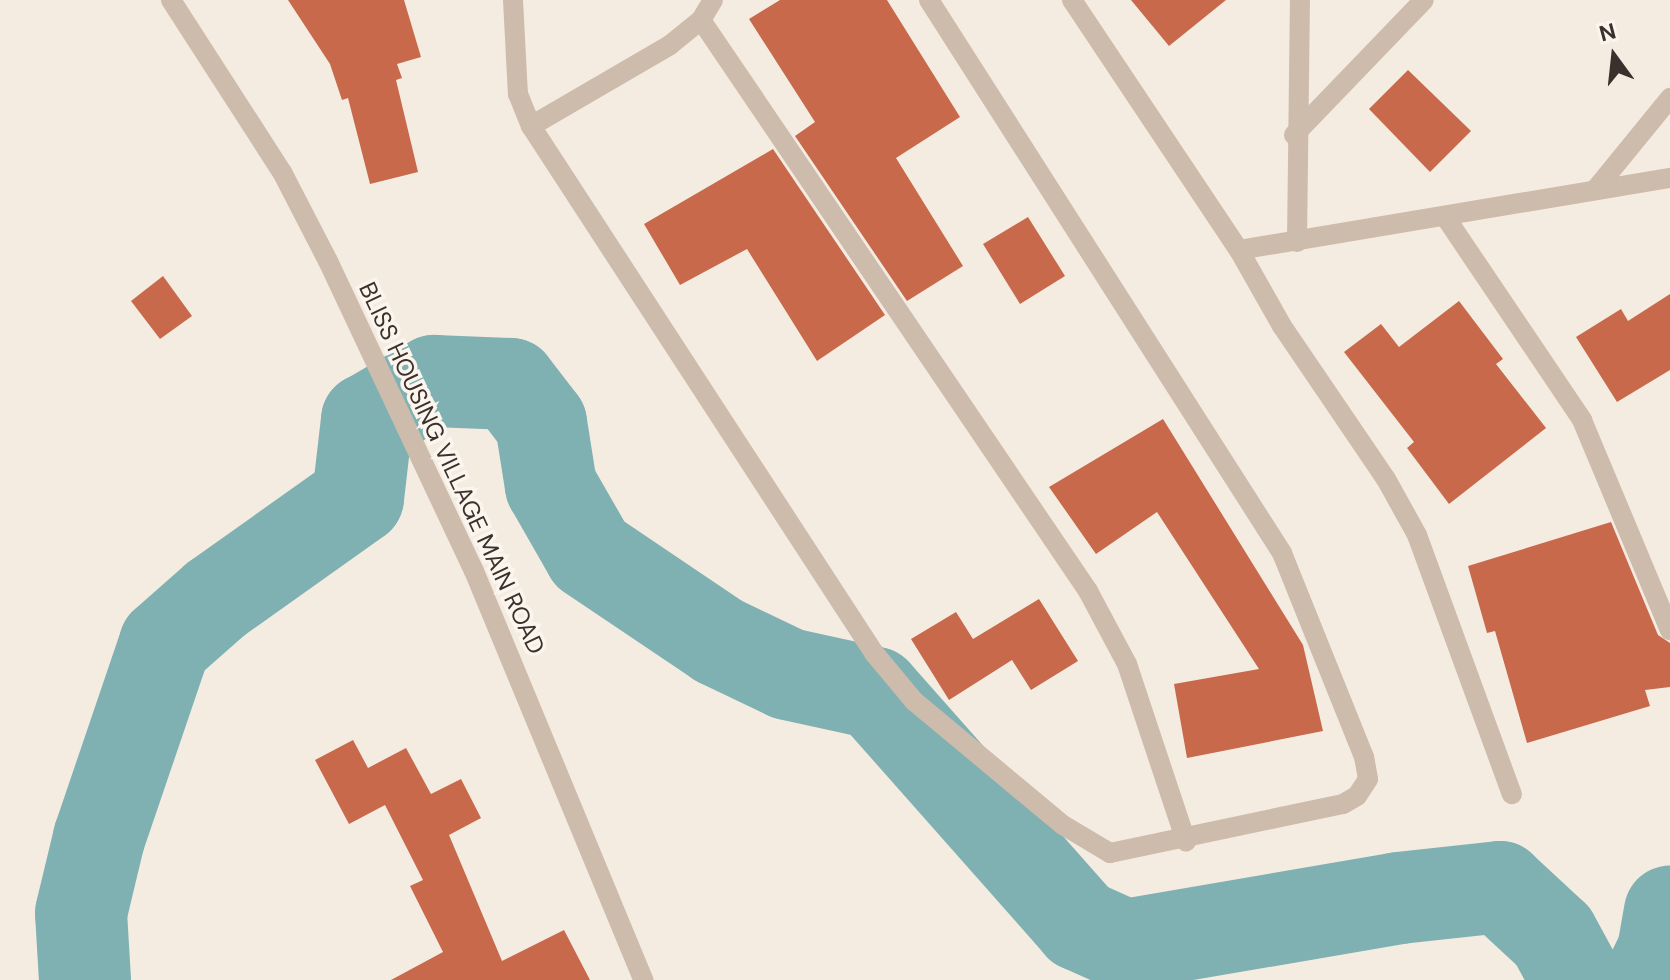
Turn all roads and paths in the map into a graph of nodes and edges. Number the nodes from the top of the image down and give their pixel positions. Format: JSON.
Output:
{"nodes":[{"id":1,"x":171,"y":0,"type":"edge"},
{"id":2,"x":513,"y":0,"type":"edge"},
{"id":3,"x":713,"y":0,"type":"edge"},
{"id":4,"x":929,"y":0,"type":"edge"},
{"id":5,"x":1072,"y":0,"type":"edge"},
{"id":6,"x":1300,"y":0,"type":"edge"},
{"id":7,"x":1424,"y":0,"type":"edge"},
{"id":8,"x":701,"y":20,"type":"junction"},
{"id":9,"x":1670,"y":98,"type":"edge"},
{"id":10,"x":531,"y":126,"type":"junction"},
{"id":11,"x":1294,"y":135,"type":"junction"},
{"id":12,"x":1670,"y":178,"type":"edge"},
{"id":13,"x":1595,"y":190,"type":"junction"},
{"id":14,"x":1446,"y":218,"type":"junction"},
{"id":15,"x":1297,"y":242,"type":"junction"},
{"id":16,"x":1239,"y":250,"type":"junction"},
{"id":17,"x":1670,"y":630,"type":"edge"},
{"id":18,"x":1512,"y":794,"type":"dead end"},
{"id":19,"x":1186,"y":841,"type":"junction"},
{"id":20,"x":643,"y":980,"type":"edge"}],
"edges":[{"from":1,"to":20,"type":"street","name":"BLISS HOUSING VILLAGE MAIN ROAD"},
{"from":2,"to":10,"type":"street"},
{"from":3,"to":8,"type":"street"},
{"from":4,"to":19,"type":"street"},
{"from":5,"to":16,"type":"street"},
{"from":6,"to":11,"type":"street"},
{"from":7,"to":11,"type":"street"},
{"from":8,"to":10,"type":"street"},
{"from":8,"to":19,"type":"street"},
{"from":9,"to":13,"type":"street"},
{"from":10,"to":19,"type":"street"},
{"from":11,"to":15,"type":"street"},
{"from":12,"to":13,"type":"street"},
{"from":13,"to":14,"type":"street"},
{"from":14,"to":15,"type":"street"},
{"from":14,"to":17,"type":"street"},
{"from":15,"to":16,"type":"street"},
{"from":16,"to":18,"type":"street"}]}
